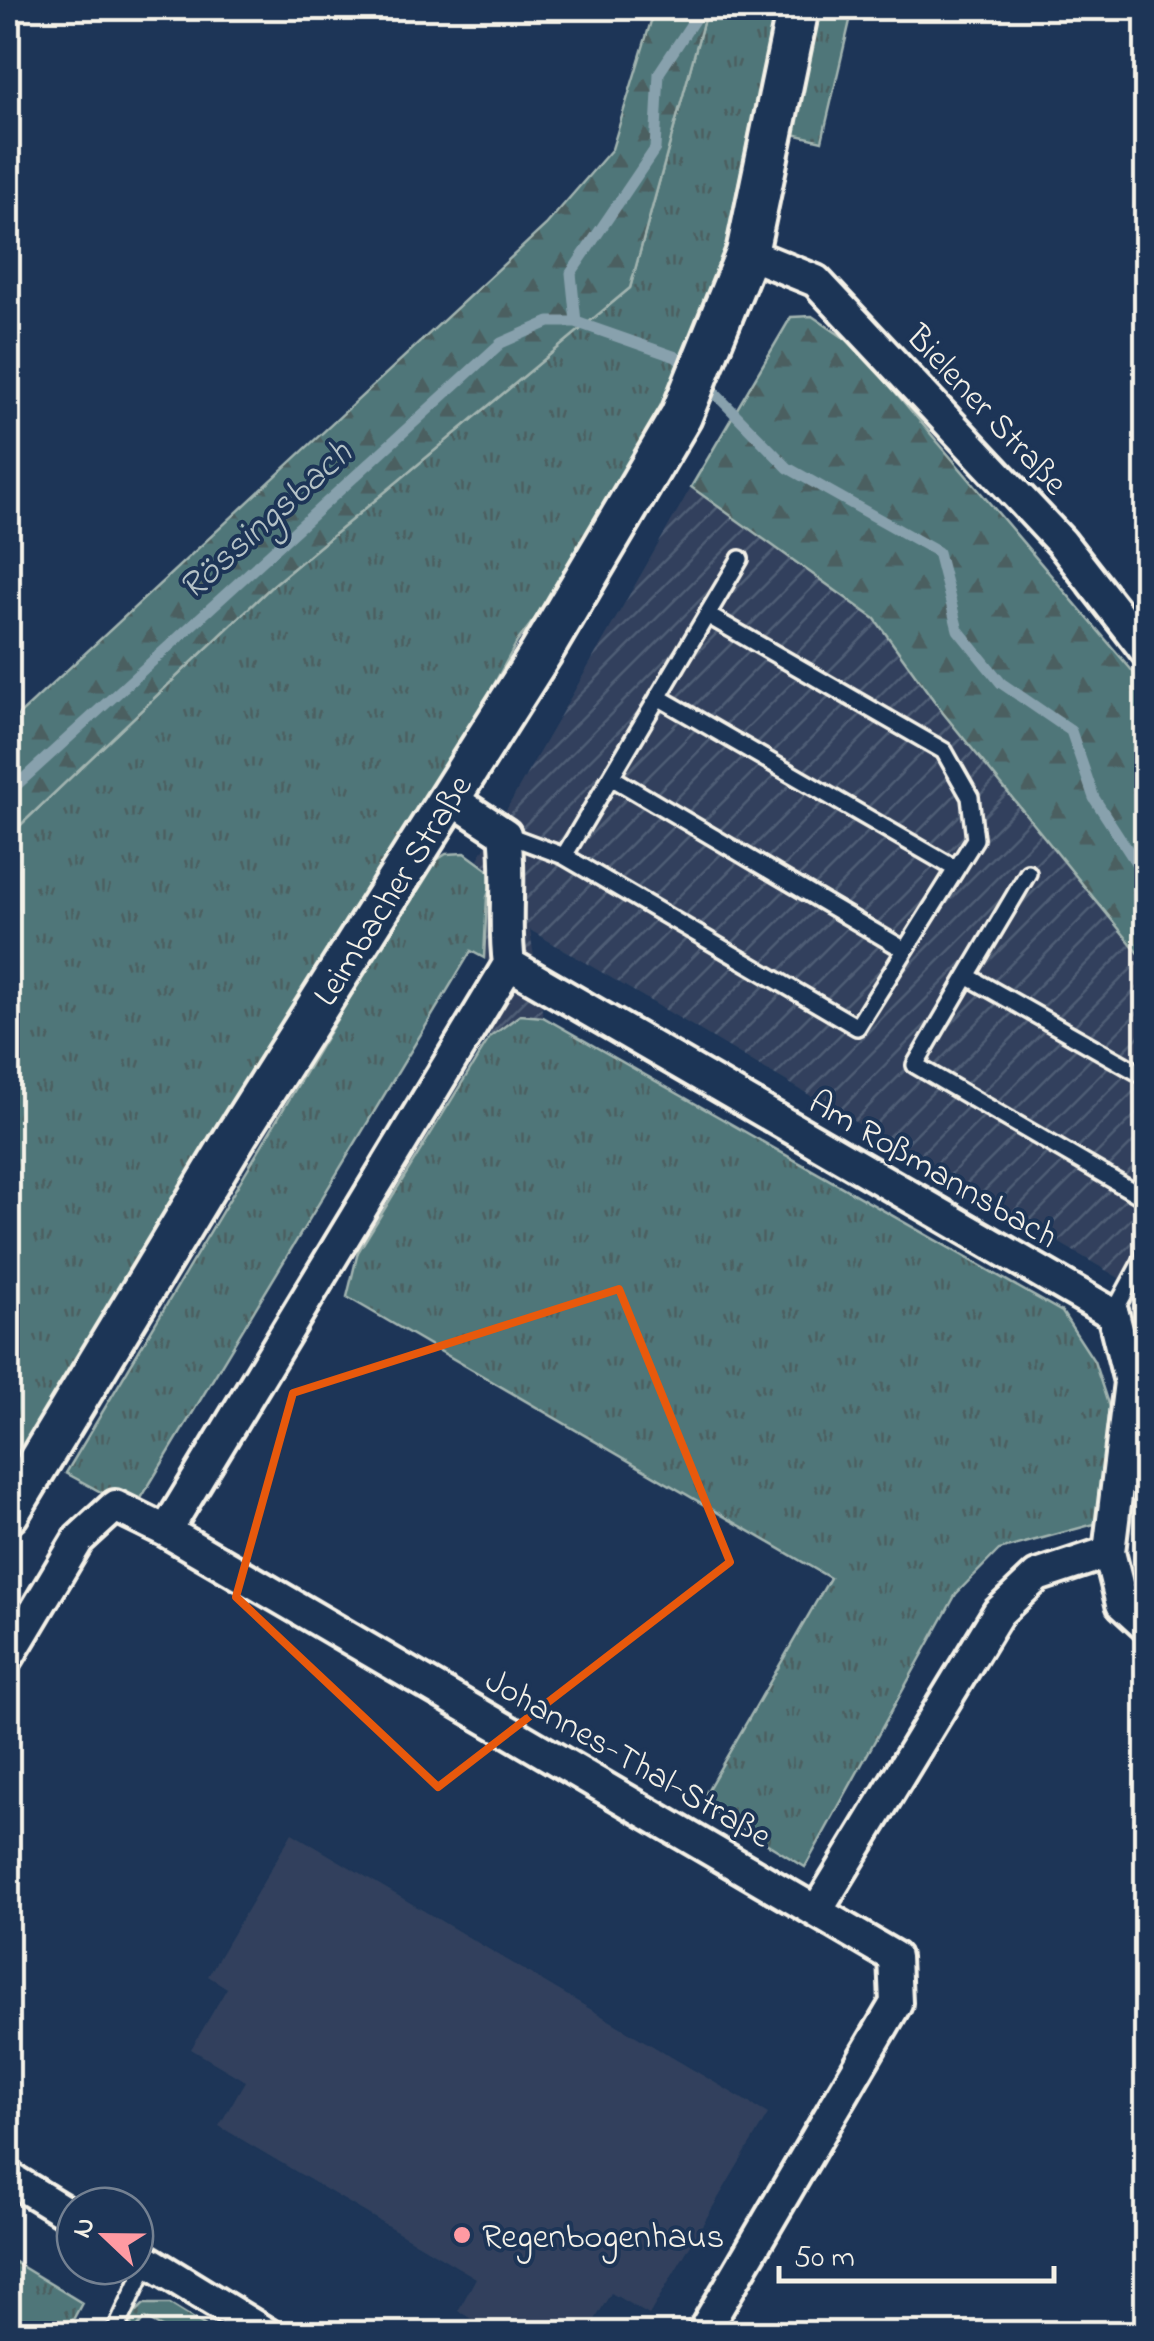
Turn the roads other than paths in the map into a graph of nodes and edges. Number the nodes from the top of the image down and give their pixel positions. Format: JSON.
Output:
{"nodes":[{"id":1,"x":798,"y":8,"type":"edge"},
{"id":2,"x":747,"y":252,"type":"junction"},
{"id":3,"x":740,"y":558,"type":"dead end"},
{"id":4,"x":707,"y":615,"type":"junction"},
{"id":5,"x":1146,"y":650,"type":"edge"},
{"id":6,"x":658,"y":697,"type":"junction"},
{"id":7,"x":611,"y":776,"type":"junction"},
{"id":8,"x":450,"y":798,"type":"junction"},
{"id":9,"x":505,"y":834,"type":"junction"},
{"id":10,"x":564,"y":856,"type":"junction"},
{"id":11,"x":956,"y":868,"type":"junction"},
{"id":12,"x":1028,"y":874,"type":"dead end"},
{"id":13,"x":906,"y":950,"type":"junction"},
{"id":14,"x":509,"y":964,"type":"junction"},
{"id":15,"x":967,"y":976,"type":"junction"},
{"id":16,"x":1146,"y":1077,"type":"edge"},
{"id":17,"x":1146,"y":1199,"type":"edge"},
{"id":18,"x":1146,"y":1252,"type":"edge"},
{"id":19,"x":1113,"y":1314,"type":"junction"},
{"id":20,"x":8,"y":1513,"type":"edge"},
{"id":21,"x":166,"y":1531,"type":"junction"},
{"id":22,"x":1109,"y":1552,"type":"junction"},
{"id":23,"x":1146,"y":1626,"type":"edge"},
{"id":24,"x":8,"y":1658,"type":"edge"},
{"id":25,"x":818,"y":1910,"type":"junction"},
{"id":26,"x":8,"y":2177,"type":"edge"},
{"id":27,"x":55,"y":2206,"type":"edge"},
{"id":28,"x":155,"y":2265,"type":"edge"},
{"id":29,"x":131,"y":2286,"type":"edge"},
{"id":30,"x":114,"y":2334,"type":"edge"},
{"id":31,"x":268,"y":2334,"type":"edge"},
{"id":32,"x":702,"y":2334,"type":"edge"}],
"edges":[{"from":1,"to":2,"type":"street","name":"Leimbacher Straße"},
{"from":2,"to":5,"type":"street","name":"Bielener Straße"},
{"from":2,"to":8,"type":"street","name":"Leimbacher Straße"},
{"from":3,"to":4,"type":"lane"},
{"from":4,"to":6,"type":"lane"},
{"from":4,"to":11,"type":"lane"},
{"from":6,"to":7,"type":"lane"},
{"from":6,"to":11,"type":"lane"},
{"from":7,"to":10,"type":"lane"},
{"from":7,"to":13,"type":"lane"},
{"from":8,"to":9,"type":"street"},
{"from":8,"to":20,"type":"street","name":"Leimbacher Straße"},
{"from":9,"to":10,"type":"lane"},
{"from":9,"to":14,"type":"street"},
{"from":10,"to":13,"type":"lane"},
{"from":11,"to":13,"type":"lane"},
{"from":12,"to":15,"type":"lane"},
{"from":14,"to":19,"type":"street","name":"Am Roßmannsbach"},
{"from":14,"to":21,"type":"street"},
{"from":15,"to":16,"type":"lane"},
{"from":15,"to":17,"type":"lane"},
{"from":18,"to":19,"type":"lane"},
{"from":19,"to":22,"type":"street"},
{"from":21,"to":24,"type":"street","name":"Johannes-Thal-Straße"},
{"from":21,"to":25,"type":"street","name":"Johannes-Thal-Straße"},
{"from":22,"to":23,"type":"street"},
{"from":22,"to":25,"type":"street"},
{"from":25,"to":32,"type":"street","name":"Johannes-Thal-Straße"},
{"from":26,"to":27,"type":"street"},
{"from":28,"to":31,"type":"street"},
{"from":29,"to":30,"type":"lane"}]}
